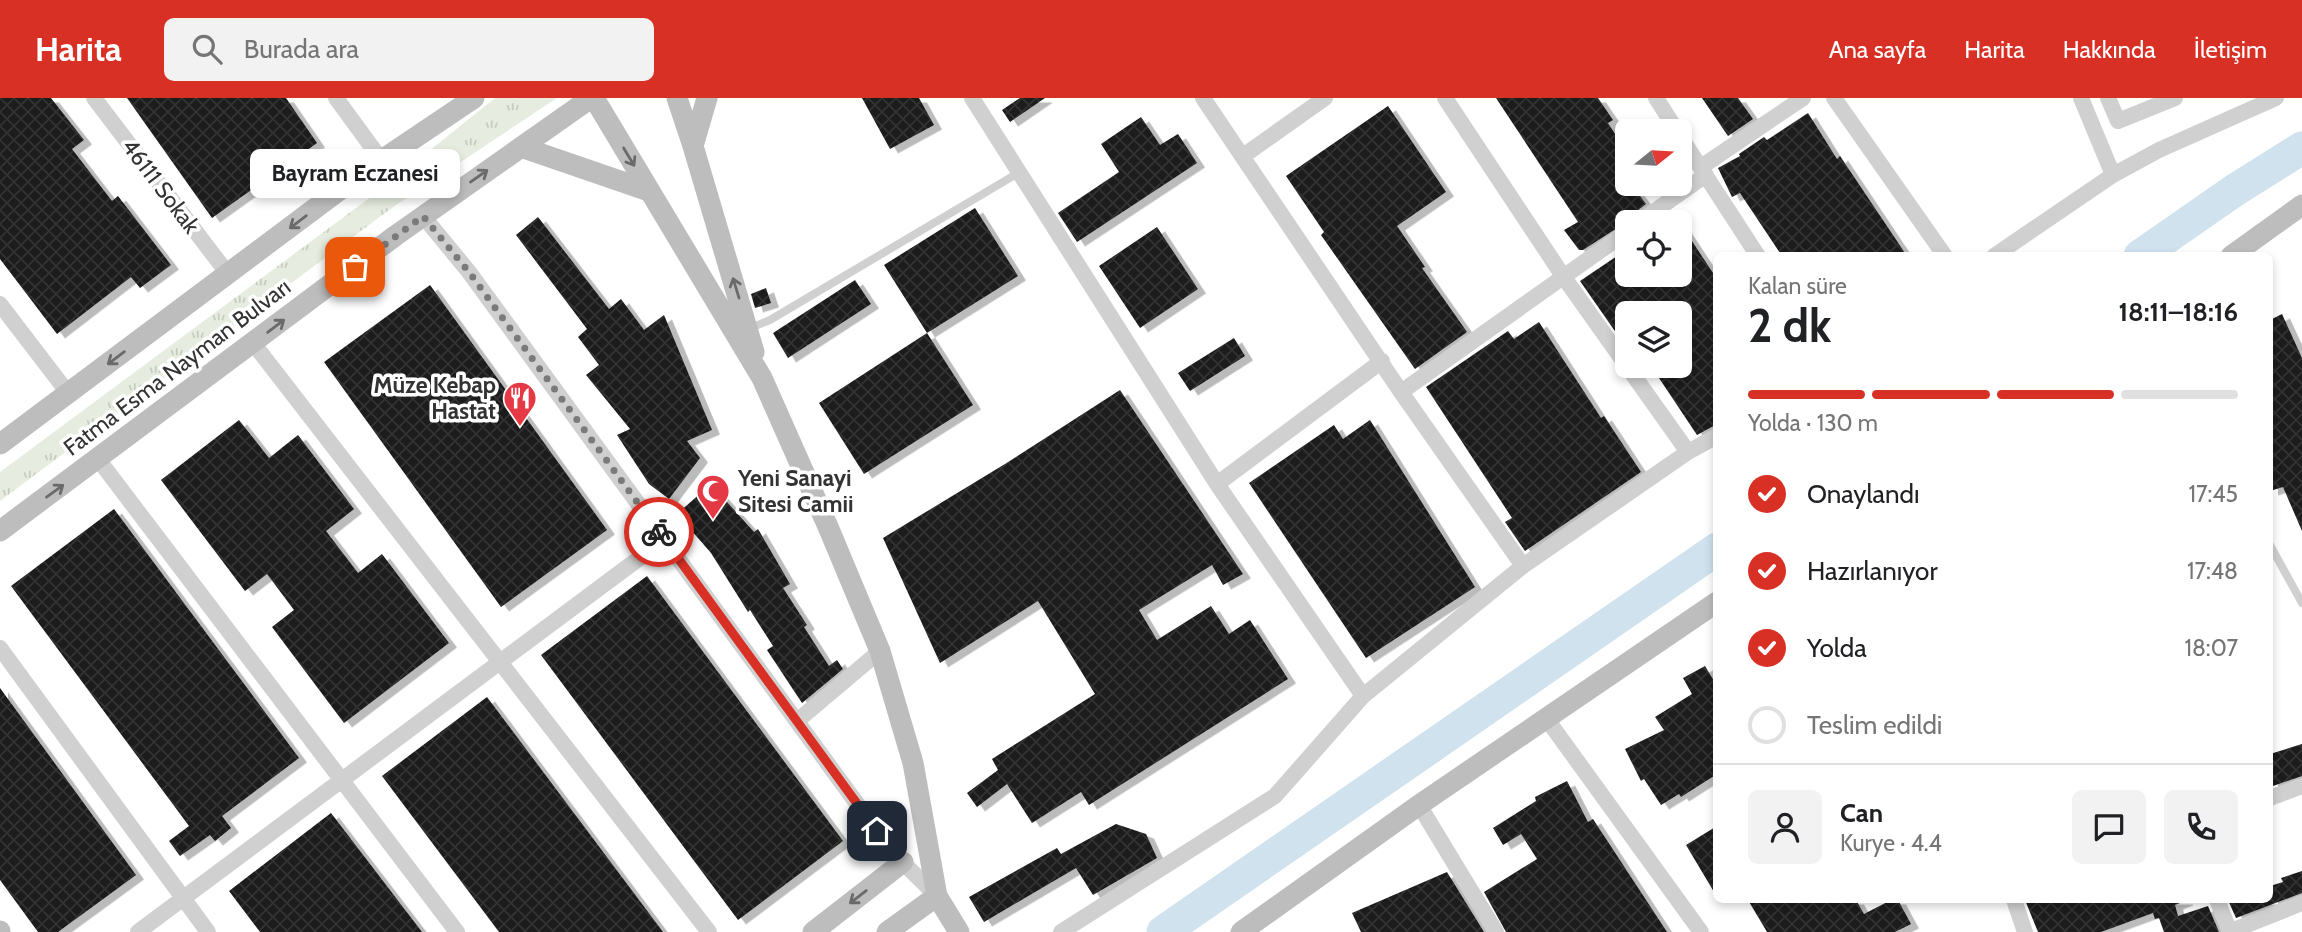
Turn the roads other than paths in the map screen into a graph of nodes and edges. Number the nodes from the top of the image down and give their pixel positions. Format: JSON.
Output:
{"nodes":[{"id":1,"x":94,"y":98,"type":"edge"},
{"id":2,"x":336,"y":98,"type":"edge"},
{"id":3,"x":474,"y":98,"type":"edge"},
{"id":4,"x":592,"y":98,"type":"edge"},
{"id":5,"x":677,"y":98,"type":"edge"},
{"id":6,"x":707,"y":98,"type":"edge"},
{"id":7,"x":972,"y":98,"type":"edge"},
{"id":8,"x":1203,"y":98,"type":"edge"},
{"id":9,"x":1325,"y":98,"type":"edge"},
{"id":10,"x":1445,"y":98,"type":"edge"},
{"id":11,"x":1656,"y":98,"type":"edge"},
{"id":12,"x":1803,"y":98,"type":"edge"},
{"id":13,"x":1833,"y":98,"type":"edge"},
{"id":14,"x":2081,"y":98,"type":"edge"},
{"id":15,"x":2108,"y":98,"type":"edge"},
{"id":16,"x":2175,"y":98,"type":"edge"},
{"id":17,"x":2276,"y":98,"type":"edge"},
{"id":18,"x":1670,"y":119,"type":"edge"},
{"id":19,"x":693,"y":146,"type":"junction"},
{"id":20,"x":521,"y":147,"type":"junction"},
{"id":21,"x":1692,"y":154,"type":"edge"},
{"id":22,"x":1243,"y":156,"type":"junction"},
{"id":23,"x":382,"y":160,"type":"junction"},
{"id":24,"x":1703,"y":171,"type":"junction"},
{"id":25,"x":1020,"y":172,"type":"junction"},
{"id":26,"x":2113,"y":175,"type":"junction"},
{"id":27,"x":649,"y":191,"type":"junction"},
{"id":28,"x":2302,"y":205,"type":"edge"},
{"id":29,"x":1654,"y":210,"type":"edge"},
{"id":30,"x":423,"y":216,"type":"junction"},
{"id":31,"x":1615,"y":240,"type":"edge"},
{"id":32,"x":1755,"y":252,"type":"edge"},
{"id":33,"x":1942,"y":252,"type":"edge"},
{"id":34,"x":2000,"y":252,"type":"edge"},
{"id":35,"x":2237,"y":252,"type":"edge"},
{"id":36,"x":228,"y":274,"type":"junction"},
{"id":37,"x":1563,"y":276,"type":"junction"},
{"id":38,"x":0,"y":304,"type":"edge"},
{"id":39,"x":748,"y":329,"type":"junction"},
{"id":40,"x":253,"y":343,"type":"junction"},
{"id":41,"x":1382,"y":361,"type":"junction"},
{"id":42,"x":762,"y":378,"type":"junction"},
{"id":43,"x":1401,"y":392,"type":"junction"},
{"id":44,"x":68,"y":393,"type":"junction"},
{"id":45,"x":1713,"y":438,"type":"edge"},
{"id":46,"x":0,"y":444,"type":"edge"},
{"id":47,"x":1688,"y":452,"type":"junction"},
{"id":48,"x":98,"y":459,"type":"junction"},
{"id":49,"x":1217,"y":484,"type":"junction"},
{"id":50,"x":0,"y":531,"type":"edge"},
{"id":51,"x":665,"y":540,"type":"junction"},
{"id":52,"x":2273,"y":550,"type":"edge"},
{"id":53,"x":1522,"y":566,"type":"junction"},
{"id":54,"x":2302,"y":603,"type":"edge"},
{"id":55,"x":1713,"y":605,"type":"edge"},
{"id":56,"x":0,"y":648,"type":"edge"},
{"id":57,"x":880,"y":651,"type":"junction"},
{"id":58,"x":500,"y":662,"type":"junction"},
{"id":59,"x":1363,"y":696,"type":"junction"},
{"id":60,"x":1546,"y":718,"type":"junction"},
{"id":61,"x":797,"y":721,"type":"junction"},
{"id":62,"x":342,"y":780,"type":"junction"},
{"id":63,"x":2302,"y":786,"type":"edge"},
{"id":64,"x":2273,"y":797,"type":"edge"},
{"id":65,"x":1419,"y":805,"type":"junction"},
{"id":66,"x":903,"y":862,"type":"junction"},
{"id":67,"x":937,"y":896,"type":"junction"},
{"id":68,"x":183,"y":899,"type":"junction"},
{"id":69,"x":2015,"y":903,"type":"edge"},
{"id":70,"x":2218,"y":903,"type":"edge"},
{"id":71,"x":2302,"y":904,"type":"edge"},
{"id":72,"x":138,"y":932,"type":"edge"},
{"id":73,"x":208,"y":932,"type":"edge"},
{"id":74,"x":457,"y":932,"type":"edge"},
{"id":75,"x":709,"y":932,"type":"edge"},
{"id":76,"x":813,"y":932,"type":"edge"},
{"id":77,"x":887,"y":932,"type":"edge"},
{"id":78,"x":959,"y":932,"type":"edge"},
{"id":79,"x":1061,"y":932,"type":"edge"},
{"id":80,"x":1241,"y":932,"type":"edge"},
{"id":81,"x":1496,"y":932,"type":"edge"},
{"id":82,"x":1701,"y":932,"type":"edge"},
{"id":83,"x":2025,"y":932,"type":"edge"},
{"id":84,"x":2229,"y":932,"type":"edge"}],
"edges":[{"from":1,"to":36,"type":"street","name":"46111 Sokak"},
{"from":2,"to":23,"type":"street"},
{"from":3,"to":23,"type":"main road","name":"Fatma Esma Nayman Bulvarı"},
{"from":4,"to":20,"type":"main road","name":"Fatma Esma Nayman Bulvarı"},
{"from":4,"to":27,"type":"main road","one_way":true},
{"from":5,"to":19,"type":"main road"},
{"from":6,"to":19,"type":"main road"},
{"from":7,"to":25,"type":"street"},
{"from":8,"to":22,"type":"street"},
{"from":9,"to":22,"type":"street"},
{"from":10,"to":37,"type":"street"},
{"from":11,"to":18,"type":"street"},
{"from":12,"to":24,"type":"street"},
{"from":13,"to":33,"type":"street"},
{"from":14,"to":26,"type":"street"},
{"from":15,"to":16,"type":"street"},
{"from":17,"to":26,"type":"street"},
{"from":39,"to":19,"type":"main road","one_way":true},
{"from":20,"to":27,"type":"main road"},
{"from":30,"to":20,"type":"main road","name":"Fatma Esma Nayman Bulvarı","one_way":true},
{"from":21,"to":24,"type":"street"},
{"from":22,"to":41,"type":"street"},
{"from":23,"to":36,"type":"main road","name":"Fatma Esma Nayman Bulvarı","one_way":true},
{"from":24,"to":29,"type":"street"},
{"from":24,"to":32,"type":"street"},
{"from":25,"to":39,"type":"lane"},
{"from":25,"to":49,"type":"street"},
{"from":26,"to":34,"type":"street"},
{"from":27,"to":42,"type":"main road"},
{"from":28,"to":35,"type":"main road"},
{"from":40,"to":30,"type":"main road","name":"Fatma Esma Nayman Bulvarı","one_way":true},
{"from":30,"to":51,"type":"street"},
{"from":31,"to":37,"type":"street"},
{"from":36,"to":44,"type":"main road","name":"Fatma Esma Nayman Bulvarı","one_way":true},
{"from":37,"to":43,"type":"street"},
{"from":37,"to":47,"type":"street"},
{"from":38,"to":44,"type":"street"},
{"from":39,"to":42,"type":"main road"},
{"from":40,"to":48,"type":"main road","name":"Fatma Esma Nayman Bulvarı"},
{"from":40,"to":58,"type":"street"},
{"from":41,"to":43,"type":"street"},
{"from":41,"to":49,"type":"street"},
{"from":42,"to":57,"type":"main road"},
{"from":43,"to":53,"type":"street"},
{"from":44,"to":46,"type":"main road","name":"Fatma Esma Nayman Bulvarı"},
{"from":45,"to":47,"type":"street"},
{"from":47,"to":53,"type":"street"},
{"from":50,"to":48,"type":"main road","name":"Fatma Esma Nayman Bulvarı","one_way":true},
{"from":48,"to":62,"type":"street"},
{"from":49,"to":59,"type":"street"},
{"from":51,"to":58,"type":"street"},
{"from":51,"to":61,"type":"street"},
{"from":52,"to":54,"type":"lane"},
{"from":53,"to":59,"type":"street"},
{"from":55,"to":60,"type":"main road"},
{"from":56,"to":68,"type":"street"},
{"from":57,"to":61,"type":"street"},
{"from":57,"to":67,"type":"main road"},
{"from":58,"to":62,"type":"street"},
{"from":58,"to":75,"type":"street"},
{"from":59,"to":79,"type":"street"},
{"from":60,"to":65,"type":"main road"},
{"from":60,"to":82,"type":"street"},
{"from":61,"to":66,"type":"street"},
{"from":62,"to":68,"type":"street"},
{"from":62,"to":74,"type":"street"},
{"from":63,"to":64,"type":"street"},
{"from":65,"to":80,"type":"main road"},
{"from":65,"to":81,"type":"street"},
{"from":66,"to":67,"type":"street"},
{"from":66,"to":76,"type":"main road","one_way":true},
{"from":67,"to":77,"type":"main road"},
{"from":67,"to":78,"type":"main road"},
{"from":68,"to":72,"type":"street"},
{"from":68,"to":73,"type":"street"},
{"from":69,"to":83,"type":"street"},
{"from":70,"to":84,"type":"street"},
{"from":71,"to":84,"type":"street"}]}
